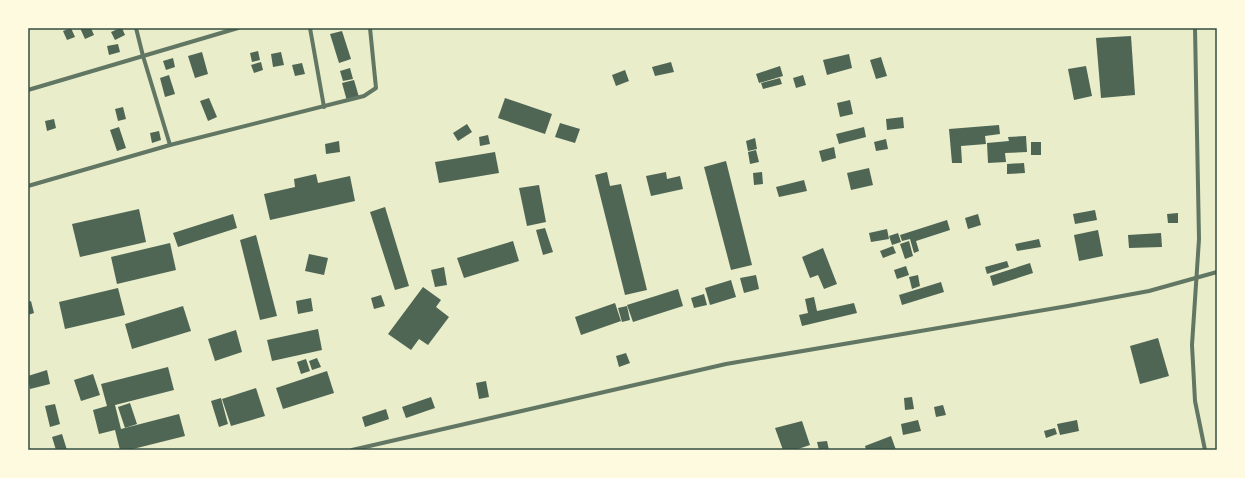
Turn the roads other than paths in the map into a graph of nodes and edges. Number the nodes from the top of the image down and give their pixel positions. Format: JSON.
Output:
{"nodes":[{"id":1,"x":136,"y":28,"type":"edge"},
{"id":2,"x":238,"y":28,"type":"edge"},
{"id":3,"x":310,"y":28,"type":"edge"},
{"id":4,"x":370,"y":28,"type":"edge"},
{"id":5,"x":1195,"y":28,"type":"edge"},
{"id":6,"x":143,"y":56,"type":"junction"},
{"id":7,"x":28,"y":90,"type":"edge"},
{"id":8,"x":324,"y":107,"type":"junction"},
{"id":9,"x":170,"y":145,"type":"junction"},
{"id":10,"x":28,"y":186,"type":"edge"},
{"id":11,"x":1217,"y":272,"type":"edge"},
{"id":12,"x":1195,"y":278,"type":"junction"},
{"id":13,"x":352,"y":450,"type":"edge"},
{"id":14,"x":1205,"y":450,"type":"edge"}],
"edges":[{"from":1,"to":6,"type":"street"},
{"from":2,"to":6,"type":"street"},
{"from":3,"to":8,"type":"street"},
{"from":4,"to":8,"type":"street"},
{"from":5,"to":12,"type":"street"},
{"from":6,"to":7,"type":"street"},
{"from":6,"to":9,"type":"street"},
{"from":8,"to":9,"type":"street"},
{"from":9,"to":10,"type":"street"},
{"from":11,"to":12,"type":"street"},
{"from":12,"to":13,"type":"street"},
{"from":12,"to":14,"type":"street"}]}
